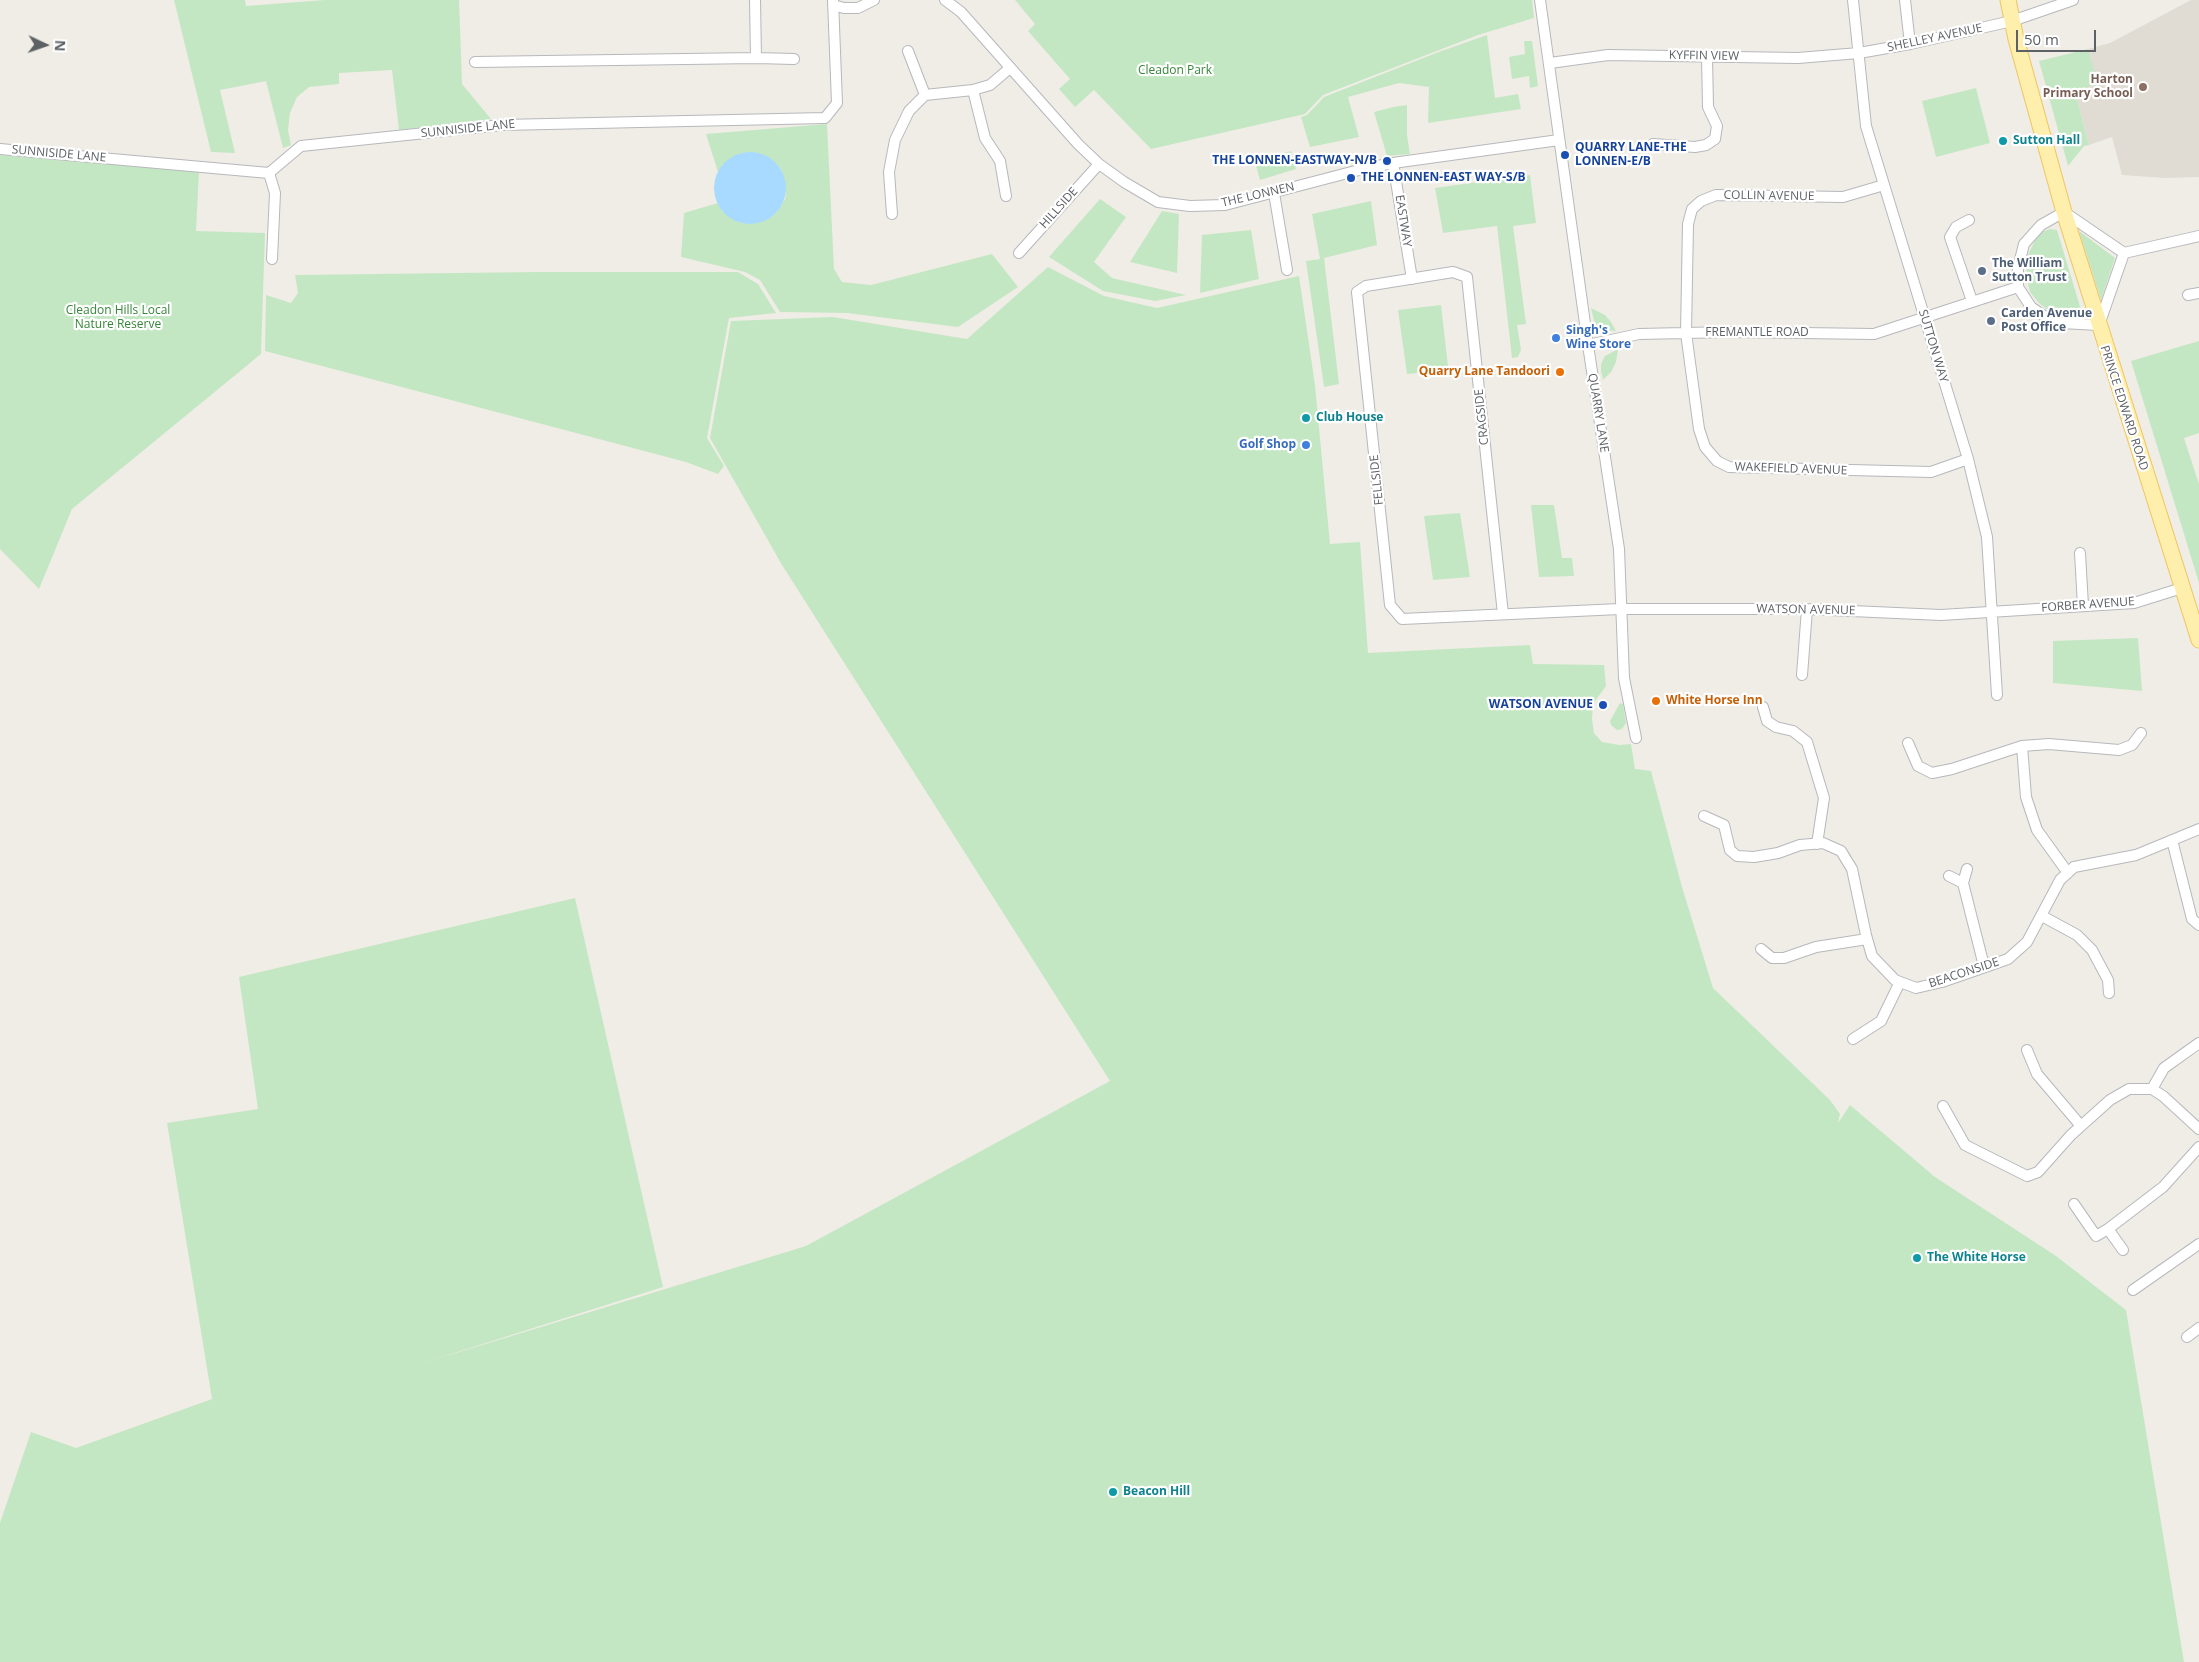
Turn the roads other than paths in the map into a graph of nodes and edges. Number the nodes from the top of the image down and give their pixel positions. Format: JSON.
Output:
{"nodes":[{"id":1,"x":755,"y":0,"type":"edge"},
{"id":2,"x":874,"y":0,"type":"edge"},
{"id":3,"x":945,"y":0,"type":"edge"},
{"id":4,"x":1540,"y":0,"type":"edge"},
{"id":5,"x":1853,"y":0,"type":"edge"},
{"id":6,"x":1905,"y":0,"type":"edge"},
{"id":7,"x":2008,"y":0,"type":"edge"},
{"id":8,"x":2074,"y":0,"type":"edge"},
{"id":9,"x":833,"y":3,"type":"edge"},
{"id":10,"x":2012,"y":21,"type":"junction"},
{"id":11,"x":1910,"y":44,"type":"junction"},
{"id":12,"x":908,"y":51,"type":"dead end"},
{"id":13,"x":1858,"y":53,"type":"junction"},
{"id":14,"x":1708,"y":56,"type":"junction"},
{"id":15,"x":756,"y":58,"type":"junction"},
{"id":16,"x":794,"y":59,"type":"dead end"},
{"id":17,"x":475,"y":62,"type":"dead end"},
{"id":18,"x":1550,"y":63,"type":"junction"},
{"id":19,"x":1010,"y":68,"type":"junction"},
{"id":20,"x":973,"y":90,"type":"junction"},
{"id":21,"x":925,"y":95,"type":"junction"},
{"id":22,"x":1559,"y":140,"type":"junction"},
{"id":23,"x":1653,"y":144,"type":"dead end"},
{"id":24,"x":0,"y":149,"type":"edge"},
{"id":25,"x":1393,"y":163,"type":"junction"},
{"id":26,"x":1100,"y":164,"type":"junction"},
{"id":27,"x":269,"y":172,"type":"junction"},
{"id":28,"x":1884,"y":185,"type":"junction"},
{"id":29,"x":1274,"y":193,"type":"junction"},
{"id":30,"x":1006,"y":196,"type":"dead end"},
{"id":31,"x":2064,"y":212,"type":"junction"},
{"id":32,"x":892,"y":214,"type":"dead end"},
{"id":33,"x":1969,"y":220,"type":"dead end"},
{"id":34,"x":2199,"y":236,"type":"edge"},
{"id":35,"x":1019,"y":253,"type":"dead end"},
{"id":36,"x":2124,"y":253,"type":"junction"},
{"id":37,"x":272,"y":259,"type":"dead end"},
{"id":38,"x":1287,"y":270,"type":"dead end"},
{"id":39,"x":1412,"y":279,"type":"junction"},
{"id":40,"x":2018,"y":287,"type":"junction"},
{"id":41,"x":2199,"y":293,"type":"edge"},
{"id":42,"x":2188,"y":295,"type":"dead end"},
{"id":43,"x":1972,"y":300,"type":"junction"},
{"id":44,"x":1924,"y":316,"type":"junction"},
{"id":45,"x":2098,"y":325,"type":"junction"},
{"id":46,"x":1686,"y":333,"type":"junction"},
{"id":47,"x":1588,"y":345,"type":"junction"},
{"id":48,"x":1968,"y":460,"type":"junction"},
{"id":49,"x":2080,"y":553,"type":"dead end"},
{"id":50,"x":2182,"y":588,"type":"junction"},
{"id":51,"x":2083,"y":606,"type":"junction"},
{"id":52,"x":1620,"y":609,"type":"junction"},
{"id":53,"x":1807,"y":609,"type":"junction"},
{"id":54,"x":1992,"y":612,"type":"junction"},
{"id":55,"x":1503,"y":614,"type":"junction"},
{"id":56,"x":2199,"y":640,"type":"edge"},
{"id":57,"x":1802,"y":675,"type":"dead end"},
{"id":58,"x":1997,"y":696,"type":"dead end"},
{"id":59,"x":1763,"y":707,"type":"dead end"},
{"id":60,"x":2142,"y":733,"type":"dead end"},
{"id":61,"x":1636,"y":738,"type":"dead end"},
{"id":62,"x":1908,"y":743,"type":"dead end"},
{"id":63,"x":2022,"y":746,"type":"junction"},
{"id":64,"x":1704,"y":816,"type":"dead end"},
{"id":65,"x":2199,"y":829,"type":"edge"},
{"id":66,"x":2172,"y":840,"type":"junction"},
{"id":67,"x":1817,"y":844,"type":"junction"},
{"id":68,"x":1967,"y":870,"type":"dead end"},
{"id":69,"x":2068,"y":873,"type":"junction"},
{"id":70,"x":1949,"y":876,"type":"dead end"},
{"id":71,"x":1962,"y":883,"type":"junction"},
{"id":72,"x":2042,"y":916,"type":"junction"},
{"id":73,"x":2199,"y":925,"type":"edge"},
{"id":74,"x":1867,"y":940,"type":"junction"},
{"id":75,"x":1761,"y":948,"type":"dead end"},
{"id":76,"x":1984,"y":966,"type":"junction"},
{"id":77,"x":1900,"y":982,"type":"junction"},
{"id":78,"x":2109,"y":993,"type":"dead end"},
{"id":79,"x":1853,"y":1040,"type":"dead end"},
{"id":80,"x":2199,"y":1043,"type":"edge"},
{"id":81,"x":2027,"y":1050,"type":"dead end"},
{"id":82,"x":2152,"y":1089,"type":"junction"},
{"id":83,"x":1943,"y":1106,"type":"dead end"},
{"id":84,"x":2081,"y":1126,"type":"junction"},
{"id":85,"x":2199,"y":1129,"type":"edge"},
{"id":86,"x":2199,"y":1147,"type":"edge"},
{"id":87,"x":2074,"y":1204,"type":"dead end"},
{"id":88,"x":2108,"y":1229,"type":"junction"},
{"id":89,"x":2199,"y":1244,"type":"edge"},
{"id":90,"x":2123,"y":1250,"type":"dead end"},
{"id":91,"x":2133,"y":1290,"type":"dead end"},
{"id":92,"x":2199,"y":1328,"type":"edge"},
{"id":93,"x":2187,"y":1337,"type":"dead end"}],
"edges":[{"from":1,"to":15,"type":"street"},
{"from":2,"to":9,"type":"street"},
{"from":3,"to":19,"type":"street","name":"THE LONNEN"},
{"from":4,"to":18,"type":"street","name":"QUARRY LANE"},
{"from":5,"to":13,"type":"street","name":"SUTTON WAY"},
{"from":6,"to":11,"type":"street"},
{"from":7,"to":10,"type":"main road","name":"PRINCE EDWARD ROAD"},
{"from":8,"to":10,"type":"street","name":"SHELLEY AVENUE"},
{"from":9,"to":27,"type":"street","name":"SUNNISIDE LANE"},
{"from":10,"to":11,"type":"street","name":"SHELLEY AVENUE"},
{"from":10,"to":31,"type":"main road","name":"PRINCE EDWARD ROAD"},
{"from":11,"to":13,"type":"street","name":"SHELLEY AVENUE"},
{"from":12,"to":21,"type":"street"},
{"from":13,"to":14,"type":"street","name":"KYFFIN VIEW"},
{"from":13,"to":28,"type":"street","name":"SUTTON WAY"},
{"from":14,"to":18,"type":"street","name":"KYFFIN VIEW"},
{"from":14,"to":23,"type":"street"},
{"from":15,"to":16,"type":"street"},
{"from":15,"to":17,"type":"street"},
{"from":18,"to":22,"type":"street","name":"QUARRY LANE"},
{"from":19,"to":20,"type":"street"},
{"from":19,"to":26,"type":"street","name":"THE LONNEN"},
{"from":20,"to":21,"type":"street"},
{"from":20,"to":30,"type":"street"},
{"from":21,"to":32,"type":"street"},
{"from":22,"to":25,"type":"street","name":"THE LONNEN"},
{"from":22,"to":47,"type":"street","name":"QUARRY LANE"},
{"from":24,"to":27,"type":"street","name":"SUNNISIDE LANE"},
{"from":25,"to":29,"type":"street","name":"THE LONNEN"},
{"from":25,"to":39,"type":"street","name":"EASTWAY"},
{"from":26,"to":29,"type":"street","name":"THE LONNEN"},
{"from":26,"to":35,"type":"street","name":"HILLSIDE"},
{"from":27,"to":37,"type":"street"},
{"from":28,"to":44,"type":"street","name":"SUTTON WAY"},
{"from":28,"to":46,"type":"street","name":"COLLIN AVENUE"},
{"from":29,"to":38,"type":"street"},
{"from":31,"to":36,"type":"street"},
{"from":31,"to":40,"type":"street"},
{"from":31,"to":45,"type":"main road","name":"PRINCE EDWARD ROAD"},
{"from":33,"to":43,"type":"street"},
{"from":34,"to":36,"type":"street"},
{"from":36,"to":45,"type":"street"},
{"from":39,"to":55,"type":"street","name":"CRAGSIDE"},
{"from":39,"to":55,"type":"street","name":"FELLSIDE"},
{"from":40,"to":43,"type":"street","name":"FREMANTLE ROAD"},
{"from":40,"to":45,"type":"street"},
{"from":41,"to":42,"type":"street"},
{"from":43,"to":44,"type":"street","name":"FREMANTLE ROAD"},
{"from":44,"to":46,"type":"street","name":"FREMANTLE ROAD"},
{"from":44,"to":48,"type":"street","name":"SUTTON WAY"},
{"from":45,"to":50,"type":"main road","name":"PRINCE EDWARD ROAD"},
{"from":46,"to":47,"type":"street","name":"FREMANTLE ROAD"},
{"from":46,"to":48,"type":"street","name":"WAKEFIELD AVENUE"},
{"from":47,"to":52,"type":"street","name":"QUARRY LANE"},
{"from":48,"to":54,"type":"street","name":"SUTTON WAY"},
{"from":49,"to":51,"type":"street"},
{"from":50,"to":51,"type":"street","name":"FORBER AVENUE"},
{"from":50,"to":56,"type":"main road","name":"PRINCE EDWARD ROAD"},
{"from":51,"to":54,"type":"street","name":"FORBER AVENUE"},
{"from":52,"to":53,"type":"street","name":"WATSON AVENUE"},
{"from":52,"to":55,"type":"street","name":"WATSON AVENUE"},
{"from":52,"to":61,"type":"street","name":"QUARRY LANE"},
{"from":53,"to":54,"type":"street","name":"WATSON AVENUE"},
{"from":53,"to":57,"type":"street"},
{"from":54,"to":58,"type":"street","name":"SUTTON WAY"},
{"from":59,"to":67,"type":"street"},
{"from":60,"to":63,"type":"street"},
{"from":62,"to":63,"type":"street"},
{"from":63,"to":69,"type":"street"},
{"from":64,"to":67,"type":"street"},
{"from":65,"to":66,"type":"street"},
{"from":66,"to":69,"type":"street"},
{"from":66,"to":73,"type":"street"},
{"from":67,"to":74,"type":"street"},
{"from":68,"to":71,"type":"street"},
{"from":69,"to":72,"type":"street","name":"BEACONSIDE"},
{"from":70,"to":71,"type":"street"},
{"from":71,"to":76,"type":"street"},
{"from":72,"to":76,"type":"street","name":"BEACONSIDE"},
{"from":72,"to":78,"type":"street"},
{"from":74,"to":75,"type":"street"},
{"from":74,"to":77,"type":"street"},
{"from":76,"to":77,"type":"street","name":"BEACONSIDE"},
{"from":77,"to":79,"type":"street"},
{"from":80,"to":82,"type":"street"},
{"from":81,"to":84,"type":"street"},
{"from":82,"to":84,"type":"street"},
{"from":82,"to":85,"type":"street"},
{"from":83,"to":84,"type":"street"},
{"from":86,"to":88,"type":"street"},
{"from":87,"to":88,"type":"street"},
{"from":88,"to":90,"type":"street"},
{"from":89,"to":91,"type":"street"},
{"from":92,"to":93,"type":"street"}]}
